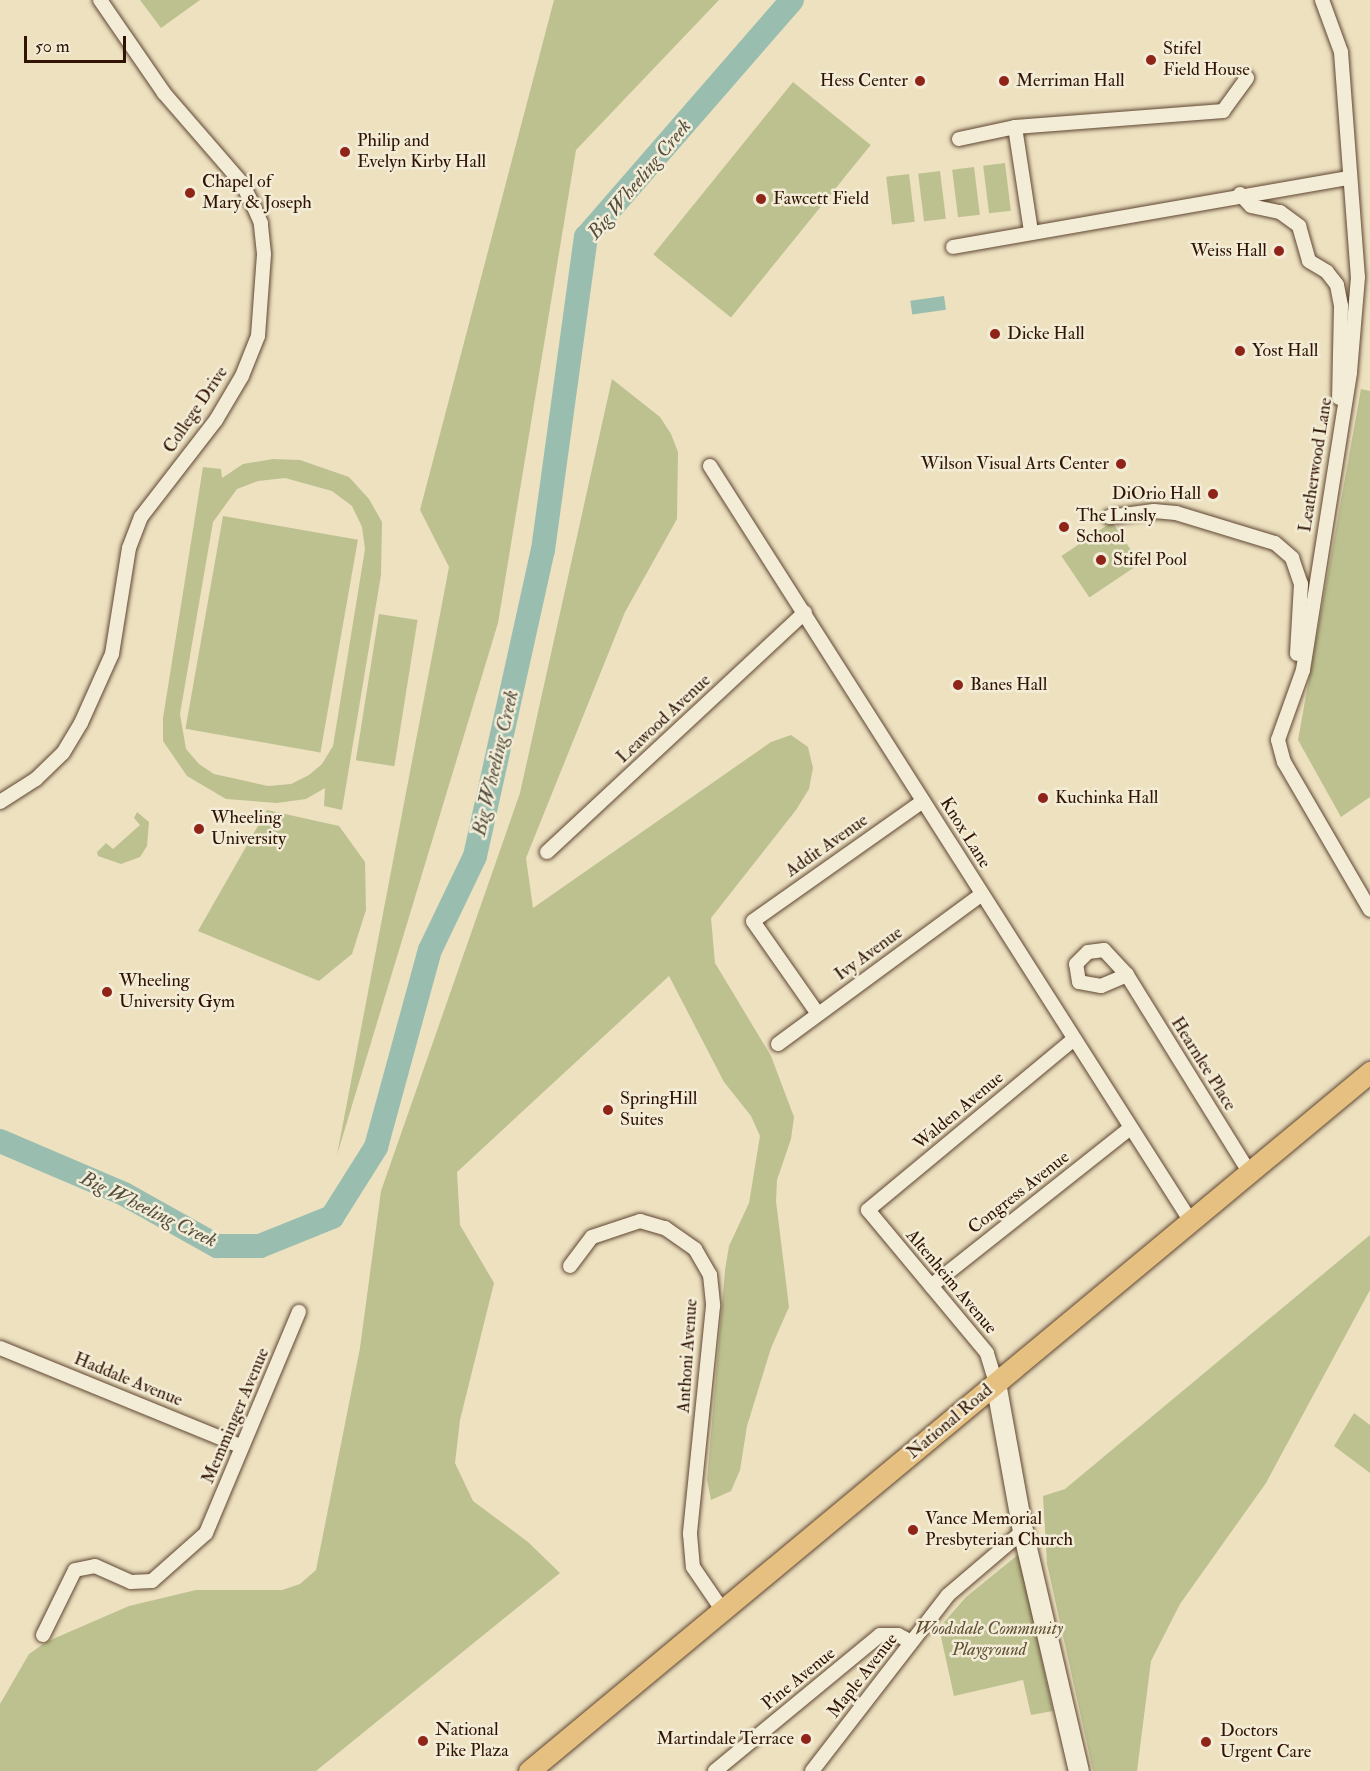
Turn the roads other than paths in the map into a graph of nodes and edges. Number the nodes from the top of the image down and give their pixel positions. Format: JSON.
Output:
{"nodes":[{"id":1,"x":100,"y":0,"type":"edge"},
{"id":2,"x":1322,"y":0,"type":"edge"},
{"id":3,"x":1247,"y":78,"type":"dead end"},
{"id":4,"x":1016,"y":127,"type":"junction"},
{"id":5,"x":959,"y":139,"type":"dead end"},
{"id":6,"x":1349,"y":178,"type":"junction"},
{"id":7,"x":1240,"y":194,"type":"junction"},
{"id":8,"x":1031,"y":231,"type":"junction"},
{"id":9,"x":953,"y":247,"type":"dead end"},
{"id":10,"x":1341,"y":412,"type":"junction"},
{"id":11,"x":710,"y":466,"type":"dead end"},
{"id":12,"x":1109,"y":517,"type":"dead end"},
{"id":13,"x":805,"y":612,"type":"junction"},
{"id":14,"x":1295,"y":693,"type":"junction"},
{"id":15,"x":923,"y":801,"type":"junction"},
{"id":16,"x":0,"y":802,"type":"edge"},
{"id":17,"x":547,"y":852,"type":"dead end"},
{"id":18,"x":982,"y":894,"type":"junction"},
{"id":19,"x":1370,"y":910,"type":"edge"},
{"id":20,"x":1127,"y":975,"type":"dead end"},
{"id":21,"x":818,"y":1014,"type":"junction"},
{"id":22,"x":1074,"y":1039,"type":"junction"},
{"id":23,"x":778,"y":1044,"type":"dead end"},
{"id":24,"x":1370,"y":1072,"type":"edge"},
{"id":25,"x":1129,"y":1129,"type":"junction"},
{"id":26,"x":1248,"y":1170,"type":"junction"},
{"id":27,"x":868,"y":1210,"type":"joint"},
{"id":28,"x":1190,"y":1220,"type":"junction"},
{"id":29,"x":570,"y":1266,"type":"dead end"},
{"id":30,"x":931,"y":1286,"type":"junction"},
{"id":31,"x":299,"y":1312,"type":"dead end"},
{"id":32,"x":1,"y":1350,"type":"edge"},
{"id":33,"x":996,"y":1383,"type":"junction"},
{"id":34,"x":242,"y":1446,"type":"junction"},
{"id":35,"x":1023,"y":1531,"type":"junction"},
{"id":36,"x":723,"y":1611,"type":"junction"},
{"id":37,"x":43,"y":1635,"type":"dead end"},
{"id":38,"x":911,"y":1642,"type":"junction"},
{"id":39,"x":530,"y":1771,"type":"edge"},
{"id":40,"x":715,"y":1771,"type":"edge"},
{"id":41,"x":812,"y":1771,"type":"edge"},
{"id":42,"x":1079,"y":1771,"type":"edge"}],
"edges":[{"from":1,"to":16,"type":"street","name":"College Drive"},
{"from":2,"to":6,"type":"street","name":"Leatherwood Lane"},
{"from":3,"to":4,"type":"street"},
{"from":4,"to":5,"type":"street"},
{"from":4,"to":8,"type":"street"},
{"from":6,"to":7,"type":"street"},
{"from":6,"to":10,"type":"street","name":"Leatherwood Lane"},
{"from":7,"to":8,"type":"street"},
{"from":7,"to":10,"type":"street"},
{"from":8,"to":9,"type":"street"},
{"from":10,"to":14,"type":"street","name":"Leatherwood Lane"},
{"from":11,"to":13,"type":"street","name":"Knox Lane"},
{"from":12,"to":14,"type":"street"},
{"from":13,"to":15,"type":"street","name":"Knox Lane"},
{"from":13,"to":17,"type":"street","name":"Leawood Avenue"},
{"from":14,"to":19,"type":"street","name":"Leatherwood Lane"},
{"from":15,"to":18,"type":"street","name":"Knox Lane"},
{"from":15,"to":21,"type":"street","name":"Addit Avenue"},
{"from":18,"to":21,"type":"street","name":"Ivy Avenue"},
{"from":18,"to":22,"type":"street","name":"Knox Lane"},
{"from":20,"to":26,"type":"street","name":"Hearnlee Place"},
{"from":21,"to":23,"type":"street","name":"Ivy Avenue"},
{"from":22,"to":25,"type":"street","name":"Knox Lane"},
{"from":22,"to":27,"type":"street","name":"Walden Avenue"},
{"from":24,"to":26,"type":"main road","name":"National Road"},
{"from":25,"to":28,"type":"street","name":"Knox Lane"},
{"from":25,"to":30,"type":"street","name":"Congress Avenue"},
{"from":26,"to":28,"type":"main road","name":"National Road"},
{"from":27,"to":30,"type":"street","name":"Altenheim Avenue"},
{"from":28,"to":33,"type":"main road","name":"National Road"},
{"from":29,"to":36,"type":"street","name":"Anthoni Avenue"},
{"from":30,"to":33,"type":"street","name":"Altenheim Avenue"},
{"from":31,"to":34,"type":"street","name":"Memminger Avenue"},
{"from":32,"to":34,"type":"street","name":"Haddale Avenue"},
{"from":33,"to":35,"type":"main road"},
{"from":33,"to":36,"type":"main road","name":"National Road"},
{"from":34,"to":37,"type":"street","name":"Memminger Avenue"},
{"from":35,"to":38,"type":"street","name":"Maple Avenue"},
{"from":35,"to":42,"type":"main road"},
{"from":36,"to":39,"type":"main road","name":"National Road"},
{"from":38,"to":40,"type":"street","name":"Pine Avenue"},
{"from":38,"to":41,"type":"street","name":"Maple Avenue"}]}
